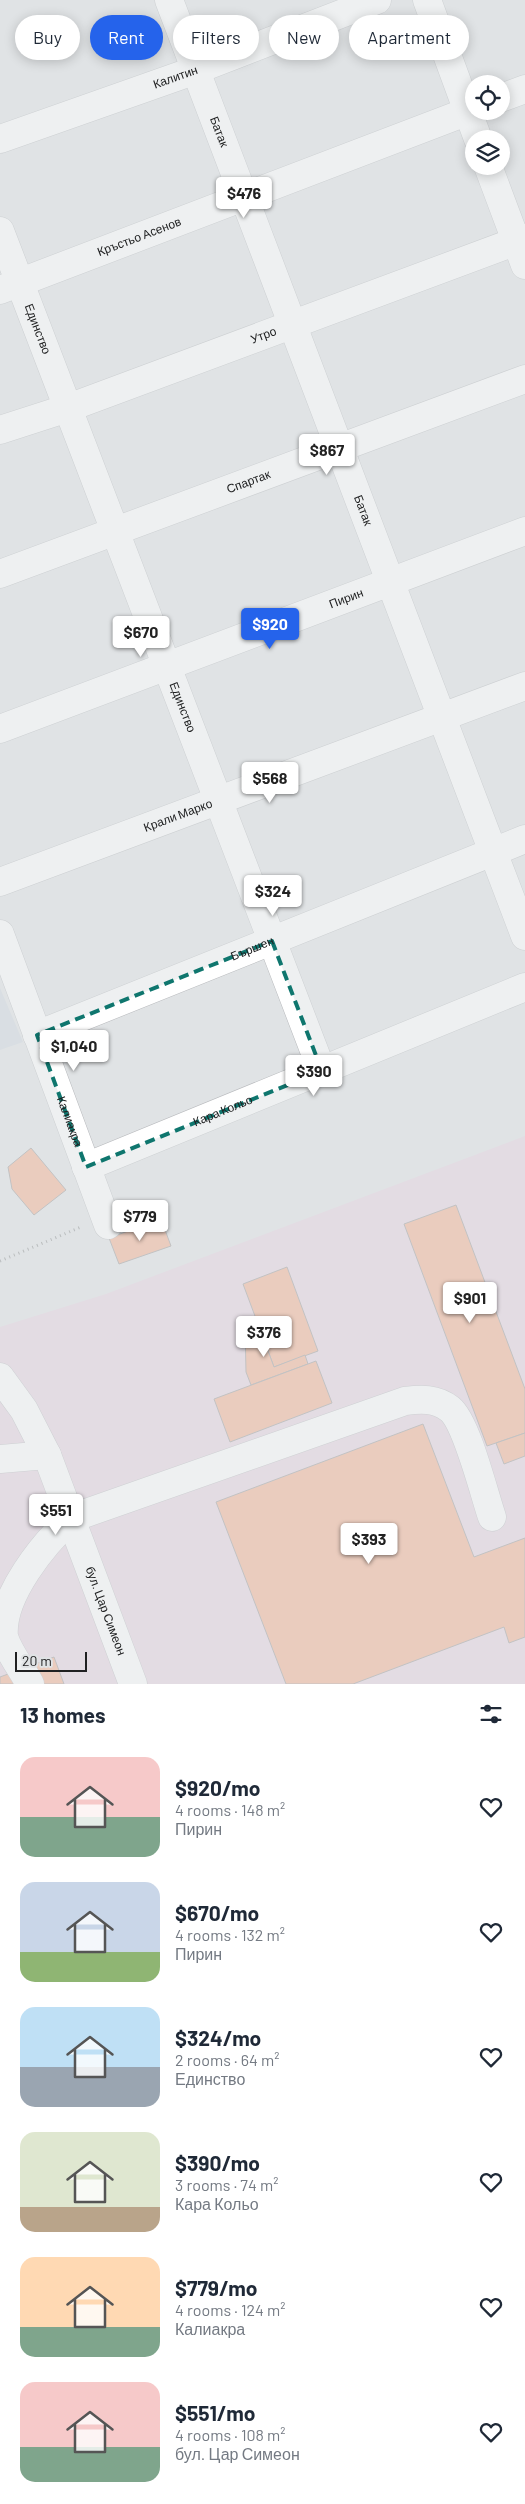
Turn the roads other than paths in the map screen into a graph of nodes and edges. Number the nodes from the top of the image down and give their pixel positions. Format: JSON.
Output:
{"nodes":[{"id":1,"x":169,"y":0,"type":"edge"},
{"id":2,"x":377,"y":0,"type":"edge"},
{"id":3,"x":427,"y":0,"type":"edge"},
{"id":4,"x":196,"y":70,"type":"junction"},
{"id":5,"x":525,"y":89,"type":"edge"},
{"id":6,"x":465,"y":95,"type":"edge"},
{"id":7,"x":510,"y":95,"type":"edge"},
{"id":8,"x":465,"y":112,"type":"edge"},
{"id":9,"x":0,"y":140,"type":"edge"},
{"id":10,"x":492,"y":175,"type":"edge"},
{"id":11,"x":244,"y":197,"type":"junction"},
{"id":12,"x":0,"y":231,"type":"edge"},
{"id":13,"x":522,"y":248,"type":"edge"},
{"id":14,"x":10,"y":286,"type":"edge"},
{"id":15,"x":292,"y":323,"type":"junction"},
{"id":16,"x":525,"y":379,"type":"edge"},
{"id":17,"x":68,"y":408,"type":"junction"},
{"id":18,"x":0,"y":430,"type":"edge"},
{"id":19,"x":340,"y":448,"type":"junction"},
{"id":20,"x":115,"y":531,"type":"junction"},
{"id":21,"x":525,"y":531,"type":"edge"},
{"id":22,"x":0,"y":574,"type":"edge"},
{"id":23,"x":390,"y":582,"type":"junction"},
{"id":24,"x":167,"y":666,"type":"junction"},
{"id":25,"x":525,"y":686,"type":"edge"},
{"id":26,"x":442,"y":717,"type":"junction"},
{"id":27,"x":0,"y":729,"type":"edge"},
{"id":28,"x":218,"y":800,"type":"junction"},
{"id":29,"x":525,"y":839,"type":"edge"},
{"id":30,"x":493,"y":852,"type":"junction"},
{"id":31,"x":0,"y":882,"type":"edge"},
{"id":32,"x":0,"y":934,"type":"edge"},
{"id":33,"x":525,"y":936,"type":"edge"},
{"id":34,"x":272,"y":941,"type":"junction"},
{"id":35,"x":525,"y":987,"type":"edge"},
{"id":36,"x":37,"y":1035,"type":"junction"},
{"id":37,"x":322,"y":1070,"type":"junction"},
{"id":38,"x":86,"y":1167,"type":"junction"},
{"id":39,"x":106,"y":1221,"type":"road end"},
{"id":40,"x":0,"y":1377,"type":"edge"},
{"id":41,"x":47,"y":1455,"type":"junction"},
{"id":42,"x":0,"y":1459,"type":"edge"},
{"id":43,"x":492,"y":1517,"type":"dead end"},
{"id":44,"x":72,"y":1518,"type":"junction"},
{"id":45,"x":30,"y":1684,"type":"edge"},
{"id":46,"x":133,"y":1684,"type":"edge"}],
"edges":[{"from":1,"to":4,"type":"street","name":"Батак"},
{"from":2,"to":4,"type":"street","name":"Калитин"},
{"from":3,"to":6,"type":"street"},
{"from":4,"to":9,"type":"street","name":"Калитин"},
{"from":4,"to":11,"type":"street","name":"Батак"},
{"from":5,"to":7,"type":"street"},
{"from":8,"to":11,"type":"street","name":"Кръстьо Асенов"},
{"from":10,"to":13,"type":"street"},
{"from":11,"to":14,"type":"street","name":"Кръстьо Асенов"},
{"from":11,"to":15,"type":"street","name":"Батак"},
{"from":12,"to":14,"type":"street","name":"Единство"},
{"from":13,"to":15,"type":"street","name":"Утро"},
{"from":14,"to":17,"type":"street","name":"Единство"},
{"from":15,"to":17,"type":"street","name":"Утро"},
{"from":15,"to":19,"type":"street","name":"Батак"},
{"from":16,"to":19,"type":"street","name":"Спартак"},
{"from":17,"to":18,"type":"street","name":"Утро"},
{"from":17,"to":20,"type":"street","name":"Единство"},
{"from":19,"to":20,"type":"street","name":"Спартак"},
{"from":19,"to":23,"type":"street","name":"Батак"},
{"from":20,"to":22,"type":"street","name":"Спартак"},
{"from":20,"to":24,"type":"street","name":"Единство"},
{"from":21,"to":23,"type":"street","name":"Пирин"},
{"from":23,"to":24,"type":"street","name":"Пирин"},
{"from":23,"to":26,"type":"street","name":"Батак"},
{"from":24,"to":27,"type":"street","name":"Пирин"},
{"from":24,"to":28,"type":"street","name":"Единство"},
{"from":25,"to":26,"type":"street","name":"Крали Марко"},
{"from":26,"to":28,"type":"street","name":"Крали Марко"},
{"from":26,"to":30,"type":"street","name":"Батак"},
{"from":28,"to":31,"type":"street","name":"Крали Марко"},
{"from":28,"to":34,"type":"street","name":"Единство"},
{"from":29,"to":30,"type":"street","name":"Бършен"},
{"from":30,"to":33,"type":"street","name":"Батак"},
{"from":30,"to":34,"type":"street","name":"Бършен"},
{"from":32,"to":36,"type":"street","name":"Калиакра"},
{"from":34,"to":36,"type":"street","name":"Бършен"},
{"from":34,"to":37,"type":"street","name":"Единство"},
{"from":35,"to":37,"type":"street","name":"Кара Кольо"},
{"from":36,"to":38,"type":"street","name":"Калиакра"},
{"from":37,"to":38,"type":"street","name":"Кара Кольо"},
{"from":38,"to":39,"type":"street","name":"Калиакра"},
{"from":40,"to":41,"type":"street","name":"бул. Цар Симеон"},
{"from":41,"to":42,"type":"street"},
{"from":41,"to":44,"type":"street","name":"бул. Цар Симеон"},
{"from":43,"to":44,"type":"street"},
{"from":44,"to":45,"type":"street"},
{"from":44,"to":46,"type":"street","name":"бул. Цар Симеон"}]}
